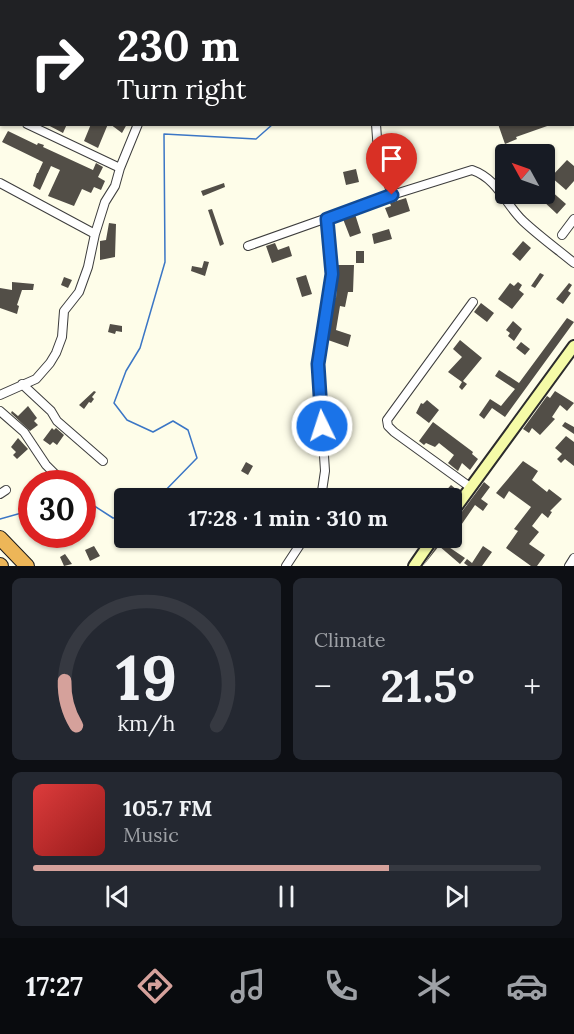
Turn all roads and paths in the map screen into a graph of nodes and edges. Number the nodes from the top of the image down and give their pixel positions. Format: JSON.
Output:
{"nodes":[{"id":1,"x":31,"y":126,"type":"edge"},
{"id":2,"x":137,"y":126,"type":"edge"},
{"id":3,"x":376,"y":126,"type":"edge"},
{"id":4,"x":120,"y":168,"type":"junction"},
{"id":5,"x":0,"y":183,"type":"edge"},
{"id":6,"x":392,"y":195,"type":"junction"},
{"id":7,"x":327,"y":219,"type":"junction"},
{"id":8,"x":574,"y":219,"type":"edge"},
{"id":9,"x":95,"y":234,"type":"junction"},
{"id":10,"x":562,"y":236,"type":"dead end"},
{"id":11,"x":248,"y":246,"type":"dead end"},
{"id":12,"x":574,"y":262,"type":"edge"},
{"id":13,"x":472,"y":302,"type":"dead end"},
{"id":14,"x":574,"y":346,"type":"edge"},
{"id":15,"x":22,"y":384,"type":"junction"},
{"id":16,"x":0,"y":396,"type":"edge"},
{"id":17,"x":0,"y":411,"type":"edge"},
{"id":18,"x":103,"y":461,"type":"dead end"},
{"id":19,"x":51,"y":470,"type":"edge"},
{"id":20,"x":470,"y":487,"type":"junction"},
{"id":21,"x":322,"y":488,"type":"edge"},
{"id":22,"x":462,"y":499,"type":"edge"},
{"id":23,"x":2,"y":540,"type":"edge"},
{"id":24,"x":298,"y":548,"type":"edge"},
{"id":25,"x":426,"y":548,"type":"edge"},
{"id":26,"x":27,"y":566,"type":"edge"},
{"id":27,"x":286,"y":566,"type":"edge"},
{"id":28,"x":414,"y":566,"type":"edge"}],
"edges":[{"from":1,"to":4,"type":"street"},
{"from":2,"to":4,"type":"street"},
{"from":3,"to":6,"type":"street"},
{"from":4,"to":9,"type":"street"},
{"from":5,"to":9,"type":"street"},
{"from":6,"to":7,"type":"street"},
{"from":6,"to":12,"type":"street"},
{"from":7,"to":11,"type":"street"},
{"from":7,"to":21,"type":"street"},
{"from":8,"to":10,"type":"street"},
{"from":9,"to":15,"type":"street"},
{"from":13,"to":20,"type":"street"},
{"from":14,"to":20,"type":"main road"},
{"from":15,"to":16,"type":"street"},
{"from":15,"to":18,"type":"street"},
{"from":17,"to":19,"type":"street"},
{"from":20,"to":22,"type":"main road"},
{"from":23,"to":26,"type":"highway"},
{"from":24,"to":27,"type":"street"},
{"from":25,"to":28,"type":"main road"}]}
